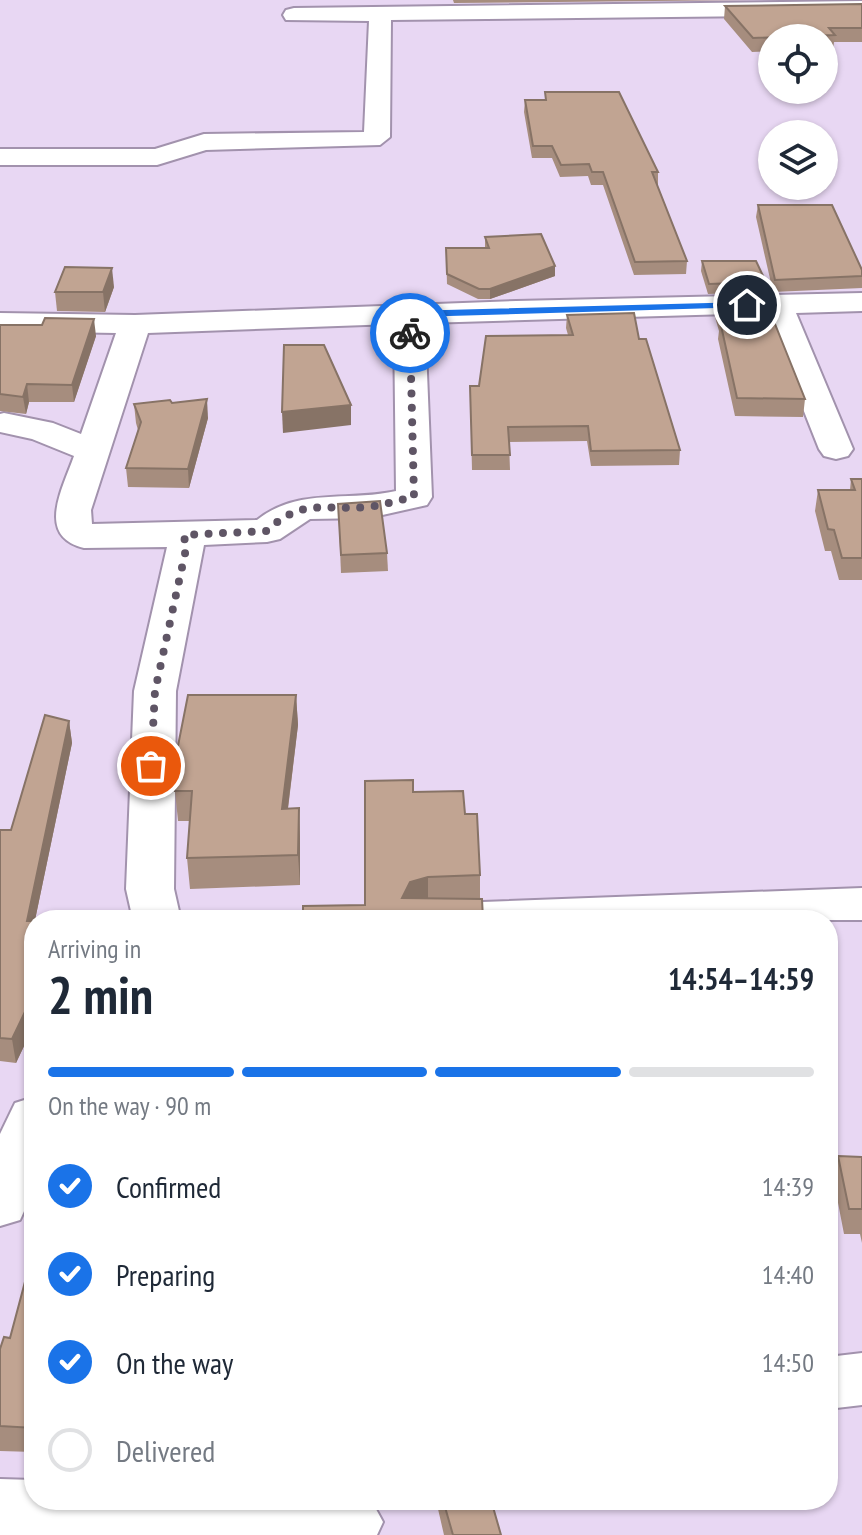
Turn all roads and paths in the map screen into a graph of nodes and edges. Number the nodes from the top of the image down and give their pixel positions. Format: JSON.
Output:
{"nodes":[{"id":1,"x":862,"y":8,"type":"edge"},
{"id":2,"x":294,"y":15,"type":"dead end"},
{"id":3,"x":380,"y":15,"type":"junction"},
{"id":4,"x":0,"y":157,"type":"edge"},
{"id":5,"x":589,"y":274,"type":"dead end"},
{"id":6,"x":862,"y":302,"type":"edge"},
{"id":7,"x":777,"y":304,"type":"junction"},
{"id":8,"x":599,"y":308,"type":"junction"},
{"id":9,"x":409,"y":314,"type":"junction"},
{"id":10,"x":0,"y":322,"type":"edge"},
{"id":11,"x":135,"y":324,"type":"junction"},
{"id":12,"x":4,"y":423,"type":"dead end"},
{"id":13,"x":836,"y":449,"type":"dead end"},
{"id":14,"x":93,"y":451,"type":"junction"},
{"id":15,"x":184,"y":535,"type":"junction"},
{"id":16,"x":862,"y":904,"type":"edge"},
{"id":17,"x":155,"y":910,"type":"edge"},
{"id":18,"x":716,"y":910,"type":"edge"},
{"id":19,"x":24,"y":1143,"type":"edge"},
{"id":20,"x":0,"y":1204,"type":"edge"},
{"id":21,"x":862,"y":1379,"type":"edge"},
{"id":22,"x":838,"y":1382,"type":"edge"},
{"id":23,"x":0,"y":1508,"type":"edge"},
{"id":24,"x":24,"y":1509,"type":"edge"},
{"id":25,"x":50,"y":1510,"type":"edge"},
{"id":26,"x":350,"y":1522,"type":"dead end"}],
"edges":[{"from":1,"to":3,"type":"street"},
{"from":2,"to":3,"type":"street"},
{"from":3,"to":4,"type":"street"},
{"from":5,"to":8,"type":"street"},
{"from":6,"to":7,"type":"street"},
{"from":7,"to":8,"type":"street"},
{"from":7,"to":13,"type":"street"},
{"from":8,"to":9,"type":"street"},
{"from":9,"to":11,"type":"street"},
{"from":9,"to":15,"type":"street"},
{"from":10,"to":11,"type":"street"},
{"from":11,"to":14,"type":"street"},
{"from":12,"to":14,"type":"street"},
{"from":14,"to":15,"type":"street"},
{"from":15,"to":17,"type":"street"},
{"from":16,"to":18,"type":"street"},
{"from":19,"to":20,"type":"street"},
{"from":21,"to":22,"type":"street"},
{"from":23,"to":24,"type":"street"},
{"from":25,"to":26,"type":"street"}]}
